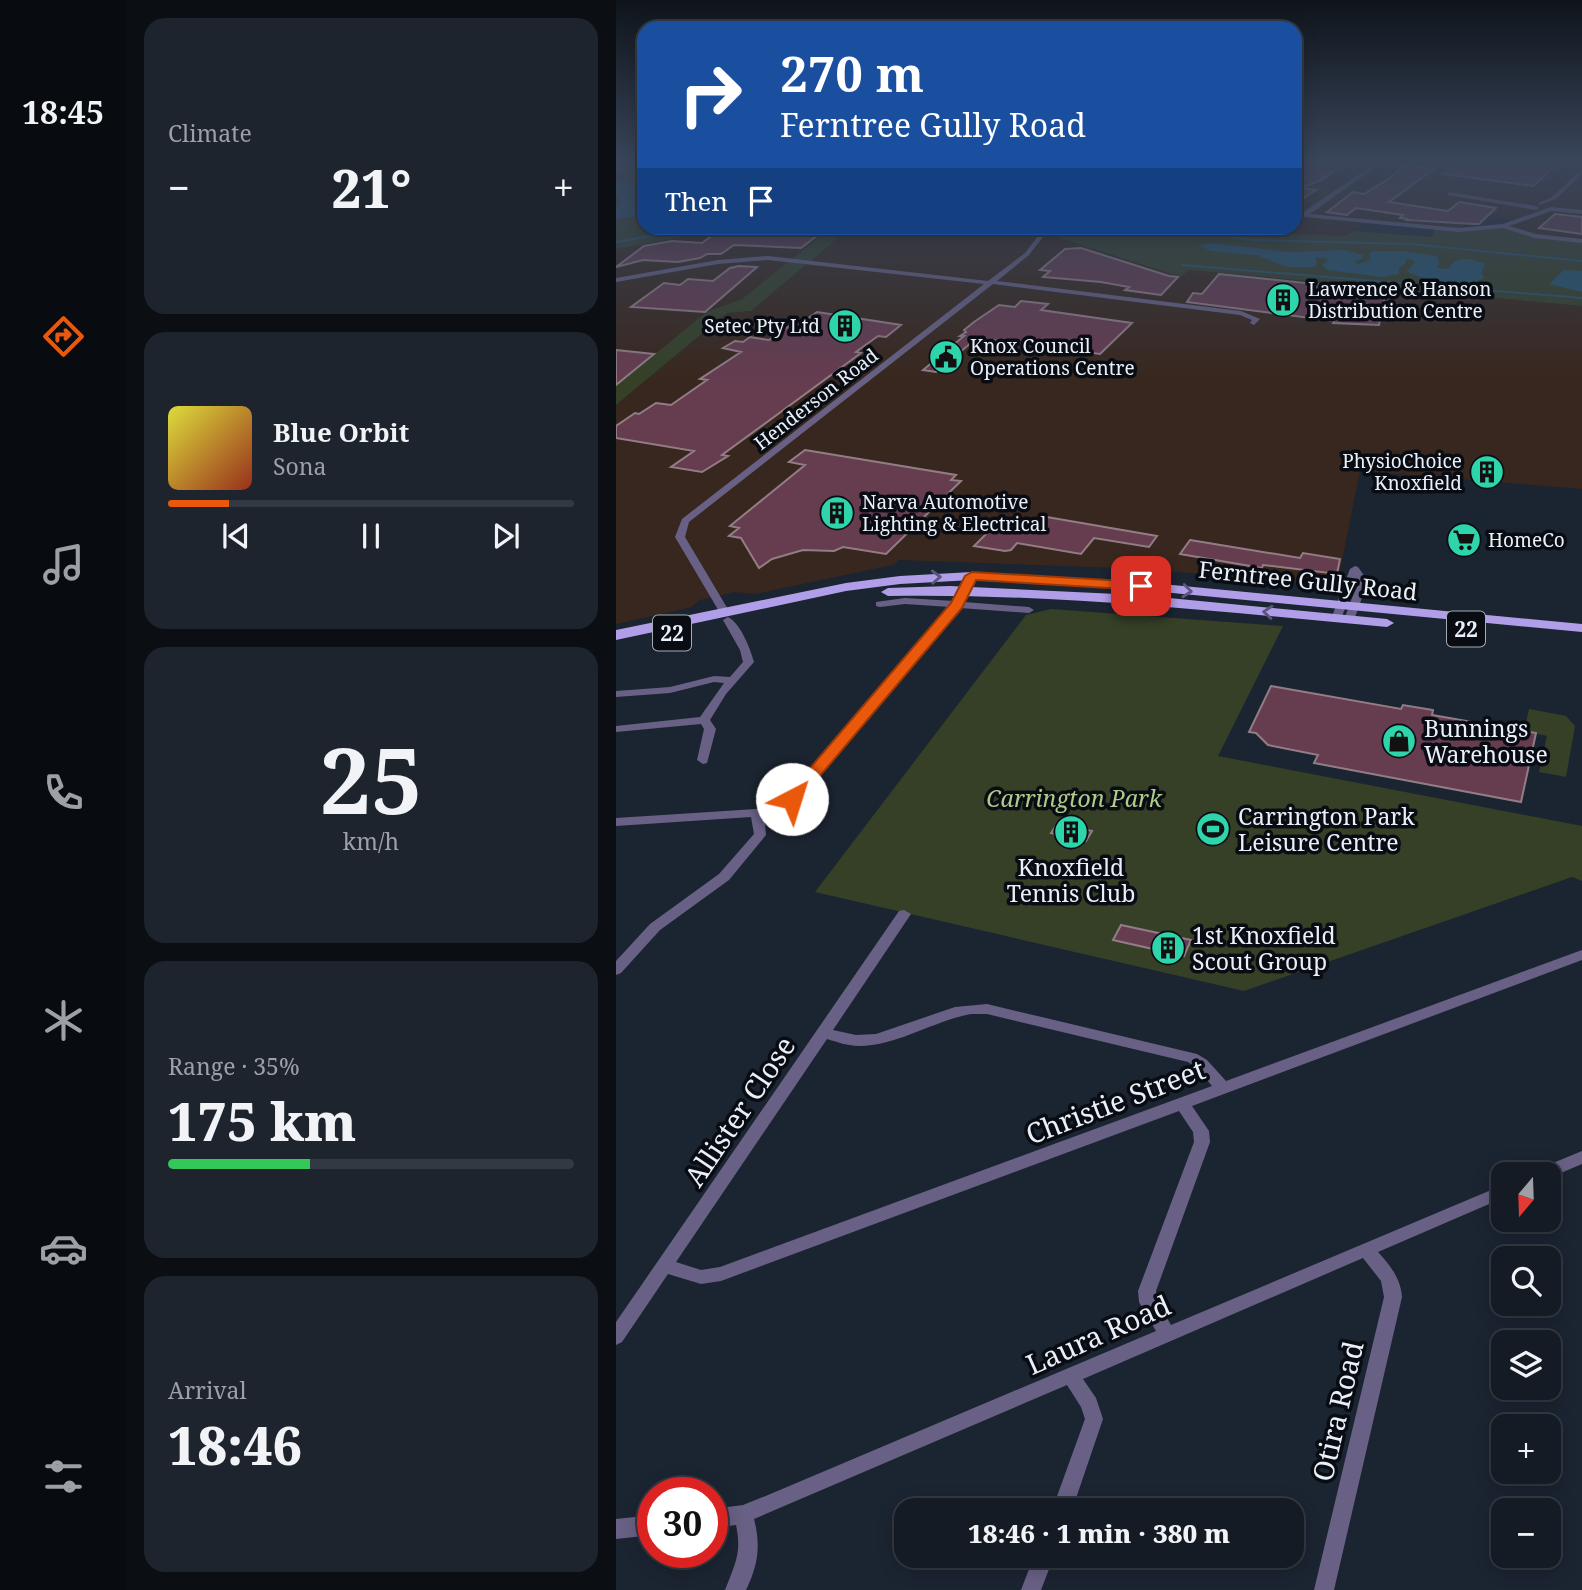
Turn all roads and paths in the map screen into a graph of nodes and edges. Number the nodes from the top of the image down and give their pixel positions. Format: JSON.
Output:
{"nodes":[{"id":1,"x":1042,"y":235,"type":"edge"},
{"id":2,"x":1533,"y":235,"type":"edge"},
{"id":3,"x":1582,"y":242,"type":"edge"},
{"id":4,"x":616,"y":279,"type":"edge"},
{"id":5,"x":991,"y":282,"type":"junction"},
{"id":6,"x":1254,"y":323,"type":"dead end"},
{"id":7,"x":972,"y":576,"type":"junction"},
{"id":8,"x":965,"y":591,"type":"junction"},
{"id":9,"x":880,"y":604,"type":"dead end"},
{"id":10,"x":957,"y":605,"type":"junction"},
{"id":11,"x":1029,"y":610,"type":"dead end"},
{"id":12,"x":1345,"y":613,"type":"junction"},
{"id":13,"x":726,"y":615,"type":"junction"},
{"id":14,"x":1582,"y":628,"type":"edge"},
{"id":15,"x":616,"y":635,"type":"edge"},
{"id":16,"x":1582,"y":640,"type":"edge"},
{"id":17,"x":616,"y":645,"type":"edge"},
{"id":18,"x":732,"y":680,"type":"junction"},
{"id":19,"x":616,"y":694,"type":"edge"},
{"id":20,"x":704,"y":720,"type":"junction"},
{"id":21,"x":616,"y":729,"type":"edge"},
{"id":22,"x":703,"y":760,"type":"dead end"},
{"id":23,"x":757,"y":813,"type":"junction"},
{"id":24,"x":616,"y":822,"type":"edge"},
{"id":25,"x":904,"y":914,"type":"dead end"},
{"id":26,"x":1582,"y":956,"type":"edge"},
{"id":27,"x":616,"y":970,"type":"edge"},
{"id":28,"x":823,"y":1033,"type":"junction"},
{"id":29,"x":1223,"y":1088,"type":"junction"},
{"id":30,"x":1184,"y":1105,"type":"junction"},
{"id":31,"x":1582,"y":1157,"type":"edge"},
{"id":32,"x":1561,"y":1166,"type":"edge"},
{"id":33,"x":1491,"y":1196,"type":"edge"},
{"id":34,"x":1367,"y":1251,"type":"junction"},
{"id":35,"x":665,"y":1266,"type":"junction"},
{"id":36,"x":1167,"y":1334,"type":"junction"},
{"id":37,"x":616,"y":1337,"type":"edge"},
{"id":38,"x":1072,"y":1377,"type":"junction"},
{"id":39,"x":1066,"y":1498,"type":"edge"},
{"id":40,"x":743,"y":1514,"type":"junction"},
{"id":41,"x":728,"y":1516,"type":"edge"},
{"id":42,"x":637,"y":1527,"type":"edge"},
{"id":43,"x":616,"y":1529,"type":"edge"},
{"id":44,"x":1039,"y":1568,"type":"edge"},
{"id":45,"x":735,"y":1590,"type":"edge"},
{"id":46,"x":1031,"y":1590,"type":"edge"},
{"id":47,"x":1324,"y":1590,"type":"edge"}],
"edges":[{"from":1,"to":5,"type":"street","name":"Henderson Road"},
{"from":2,"to":3,"type":"street"},
{"from":4,"to":5,"type":"street"},
{"from":5,"to":6,"type":"street"},
{"from":5,"to":13,"type":"street","name":"Henderson Road"},
{"from":7,"to":8,"type":"main road"},
{"from":7,"to":12,"type":"main road","name":"Ferntree Gully Road","number":"22","one_way":true},
{"from":13,"to":7,"type":"main road","name":"Ferntree Gully Road","number":"22","one_way":true},
{"from":8,"to":10,"type":"street"},
{"from":12,"to":8,"type":"main road","name":"Ferntree Gully Road","number":"22","one_way":true},
{"from":8,"to":13,"type":"main road","name":"Ferntree Gully Road","number":"22"},
{"from":9,"to":10,"type":"street"},
{"from":10,"to":11,"type":"street"},
{"from":10,"to":23,"type":"street"},
{"from":12,"to":14,"type":"main road","name":"Ferntree Gully Road","number":"22"},
{"from":12,"to":16,"type":"main road","name":"Ferntree Gully Road","number":"22"},
{"from":13,"to":15,"type":"main road","name":"Ferntree Gully Road","number":"22"},
{"from":13,"to":17,"type":"main road","name":"Ferntree Gully Road","number":"22"},
{"from":13,"to":18,"type":"street","name":"Henderson Road"},
{"from":18,"to":19,"type":"street"},
{"from":18,"to":20,"type":"street"},
{"from":20,"to":21,"type":"street"},
{"from":20,"to":22,"type":"street"},
{"from":23,"to":24,"type":"street"},
{"from":23,"to":27,"type":"street"},
{"from":25,"to":28,"type":"street","name":"Allister Close"},
{"from":26,"to":29,"type":"street","name":"Christie Street"},
{"from":28,"to":29,"type":"street"},
{"from":28,"to":35,"type":"street","name":"Allister Close"},
{"from":29,"to":30,"type":"street","name":"Christie Street"},
{"from":30,"to":35,"type":"street","name":"Christie Street"},
{"from":30,"to":36,"type":"street"},
{"from":31,"to":32,"type":"street"},
{"from":33,"to":34,"type":"street","name":"Laura Road"},
{"from":34,"to":36,"type":"street","name":"Laura Road"},
{"from":34,"to":47,"type":"street","name":"Otira Road"},
{"from":35,"to":37,"type":"street","name":"Allister Close"},
{"from":36,"to":38,"type":"street","name":"Laura Road"},
{"from":38,"to":39,"type":"street"},
{"from":38,"to":40,"type":"street","name":"Laura Road"},
{"from":40,"to":41,"type":"street","name":"Laura Road"},
{"from":40,"to":45,"type":"street"},
{"from":42,"to":43,"type":"street"},
{"from":44,"to":46,"type":"street"}]}
